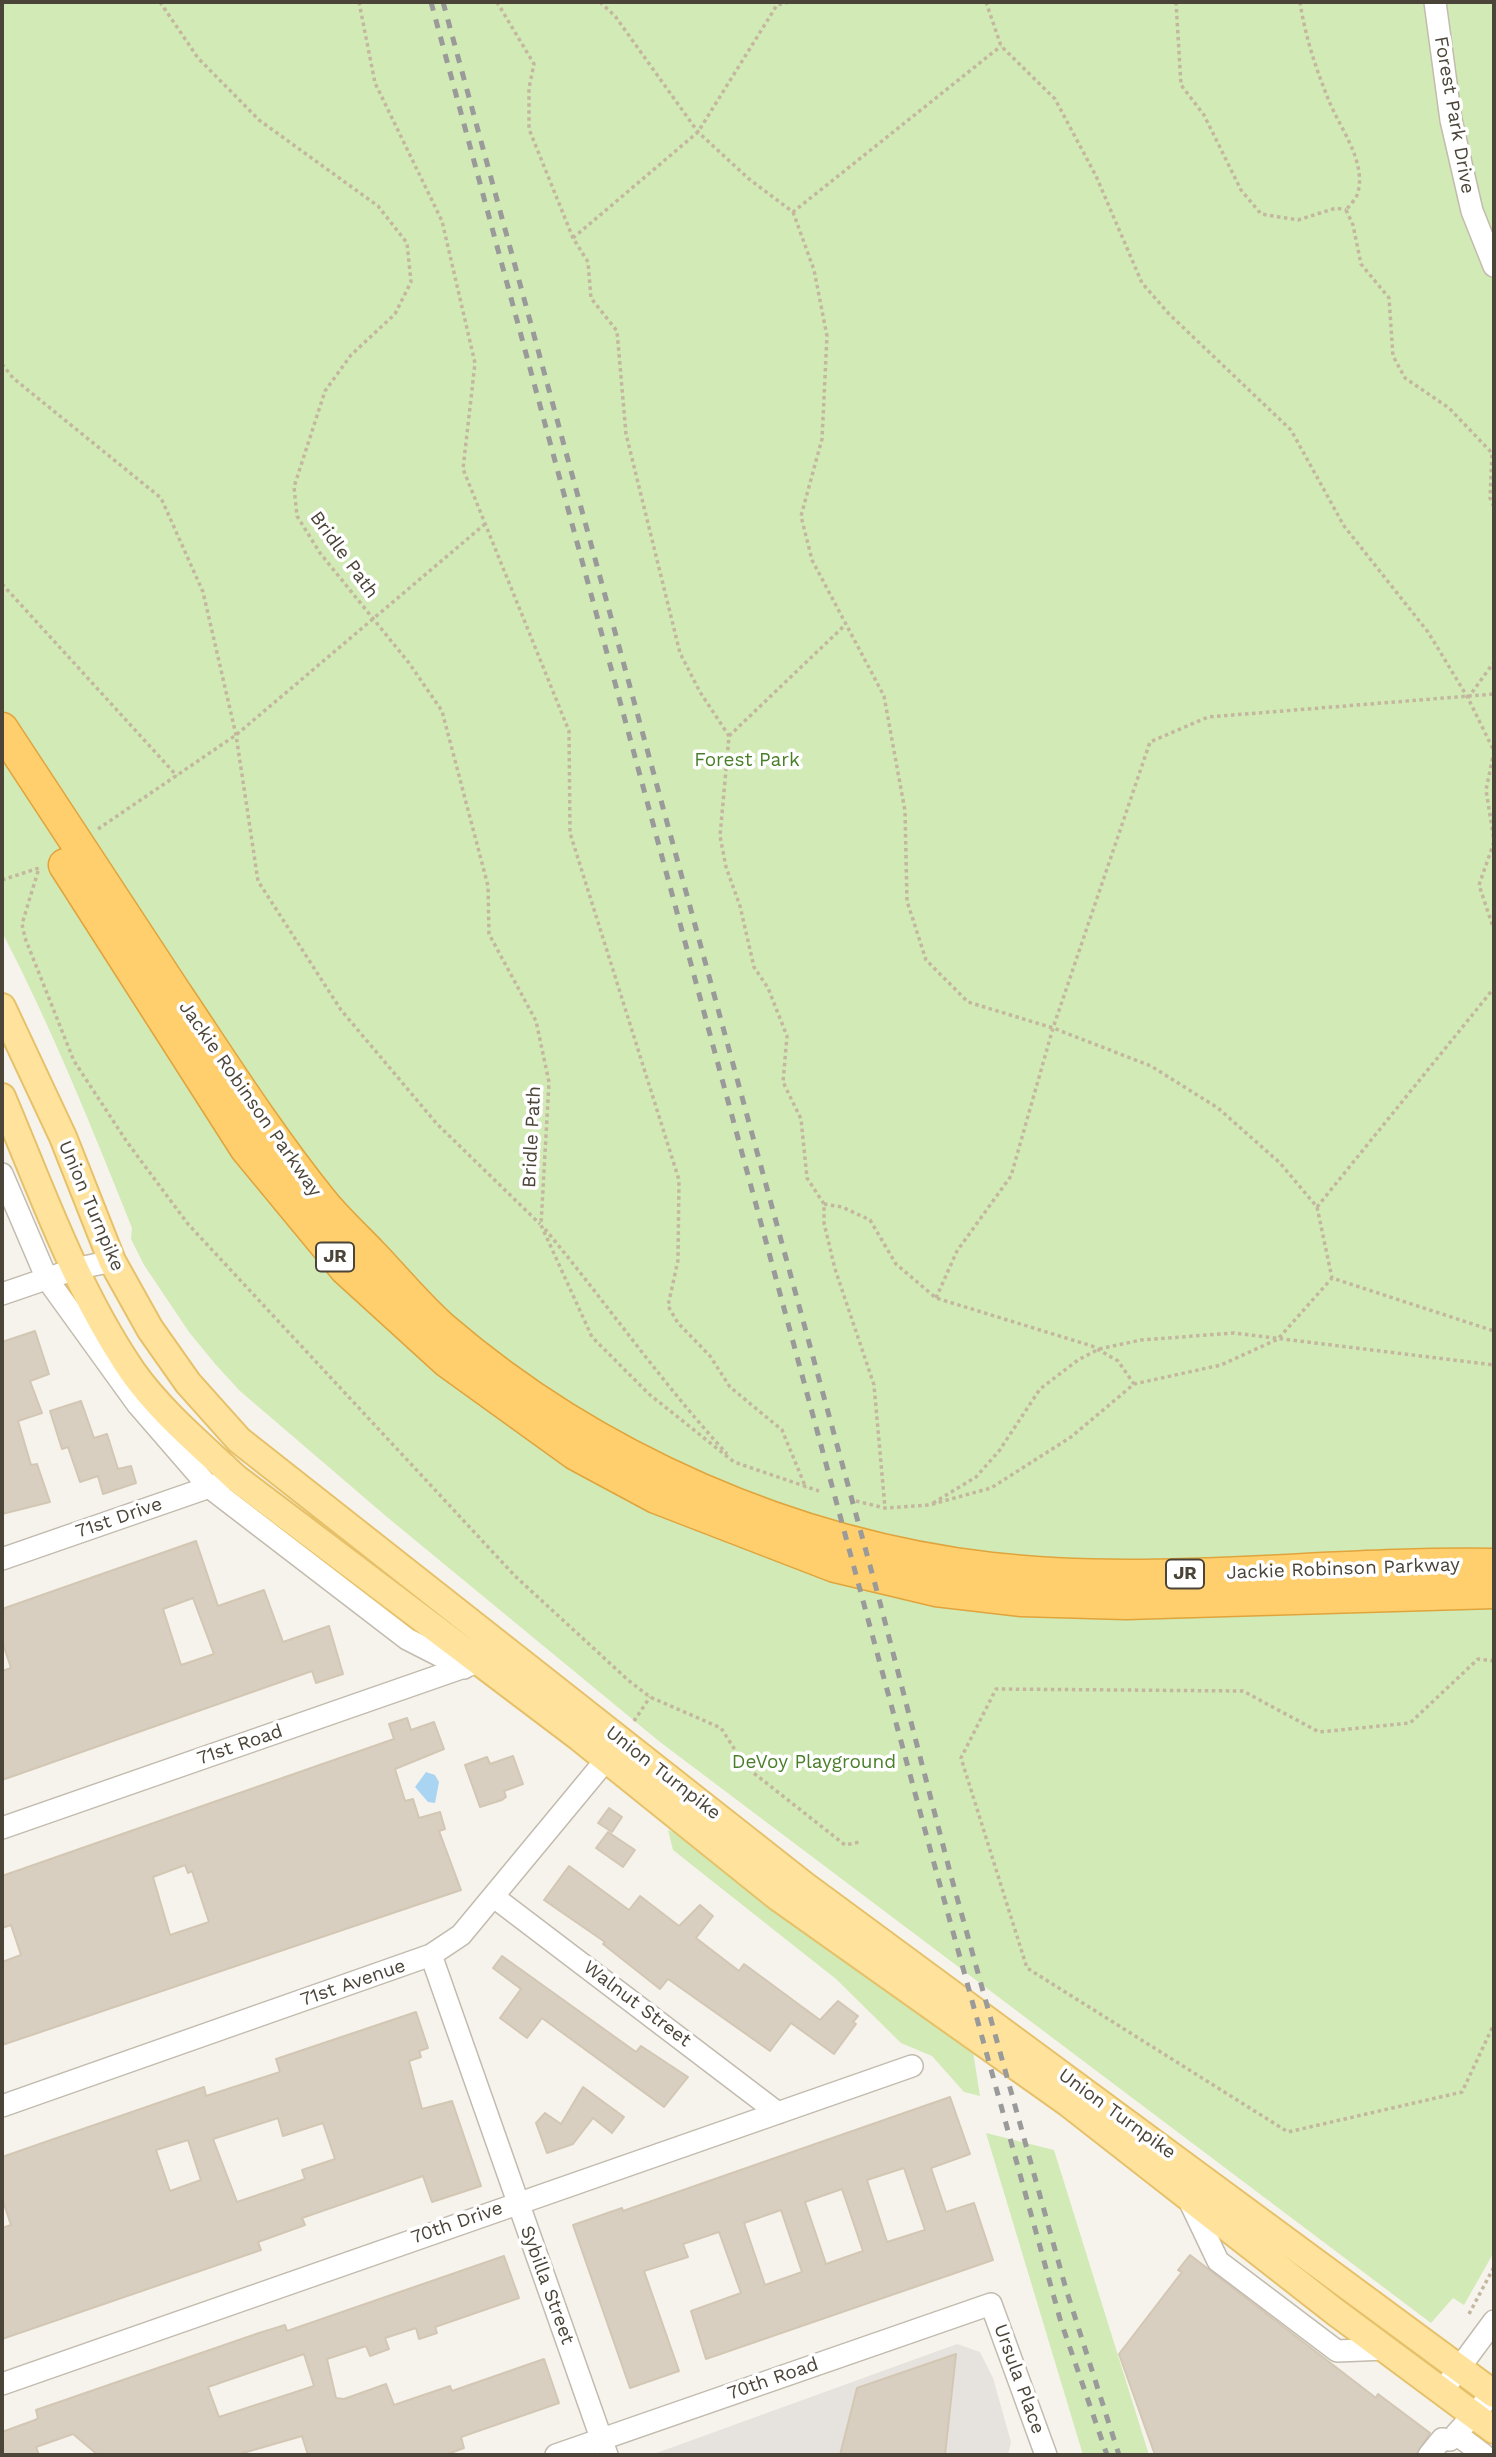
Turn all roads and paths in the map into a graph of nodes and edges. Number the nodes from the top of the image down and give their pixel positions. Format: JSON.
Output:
{"nodes":[{"id":1,"x":160,"y":2,"type":"edge"},
{"id":2,"x":359,"y":2,"type":"edge"},
{"id":3,"x":497,"y":2,"type":"edge"},
{"id":4,"x":600,"y":2,"type":"edge"},
{"id":5,"x":790,"y":2,"type":"edge"},
{"id":6,"x":986,"y":2,"type":"edge"},
{"id":7,"x":1176,"y":2,"type":"edge"},
{"id":8,"x":1300,"y":2,"type":"edge"},
{"id":9,"x":1435,"y":2,"type":"edge"},
{"id":10,"x":1001,"y":46,"type":"junction"},
{"id":11,"x":698,"y":132,"type":"junction"},
{"id":12,"x":1346,"y":210,"type":"junction"},
{"id":13,"x":793,"y":212,"type":"junction"},
{"id":14,"x":573,"y":238,"type":"junction"},
{"id":15,"x":1494,"y":266,"type":"edge"},
{"id":16,"x":2,"y":364,"type":"edge"},
{"id":17,"x":1494,"y":507,"type":"edge"},
{"id":18,"x":485,"y":524,"type":"junction"},
{"id":19,"x":2,"y":584,"type":"edge"},
{"id":20,"x":373,"y":619,"type":"junction"},
{"id":21,"x":845,"y":626,"type":"junction"},
{"id":22,"x":1494,"y":662,"type":"edge"},
{"id":23,"x":1494,"y":694,"type":"edge"},
{"id":24,"x":1468,"y":698,"type":"junction"},
{"id":25,"x":2,"y":729,"type":"edge"},
{"id":26,"x":236,"y":735,"type":"junction"},
{"id":27,"x":729,"y":736,"type":"junction"},
{"id":28,"x":1494,"y":751,"type":"edge"},
{"id":29,"x":2,"y":765,"type":"edge"},
{"id":30,"x":177,"y":776,"type":"junction"},
{"id":31,"x":88,"y":836,"type":"dead end"},
{"id":32,"x":1494,"y":841,"type":"edge"},
{"id":33,"x":2,"y":880,"type":"edge"},
{"id":34,"x":1494,"y":930,"type":"edge"},
{"id":35,"x":1494,"y":988,"type":"edge"},
{"id":36,"x":2,"y":1007,"type":"edge"},
{"id":37,"x":1053,"y":1028,"type":"junction"},
{"id":38,"x":2,"y":1097,"type":"edge"},
{"id":39,"x":2,"y":1174,"type":"edge"},
{"id":40,"x":824,"y":1204,"type":"junction"},
{"id":41,"x":1317,"y":1207,"type":"junction"},
{"id":42,"x":541,"y":1225,"type":"junction"},
{"id":43,"x":112,"y":1261,"type":"junction"},
{"id":44,"x":75,"y":1269,"type":"junction"},
{"id":45,"x":1332,"y":1278,"type":"junction"},
{"id":46,"x":47,"y":1279,"type":"junction"},
{"id":47,"x":2,"y":1294,"type":"edge"},
{"id":48,"x":936,"y":1298,"type":"junction"},
{"id":49,"x":1494,"y":1331,"type":"edge"},
{"id":50,"x":1279,"y":1339,"type":"junction"},
{"id":51,"x":1099,"y":1349,"type":"junction"},
{"id":52,"x":1494,"y":1365,"type":"edge"},
{"id":53,"x":1134,"y":1384,"type":"junction"},
{"id":54,"x":734,"y":1462,"type":"junction"},
{"id":55,"x":236,"y":1478,"type":"junction"},
{"id":56,"x":209,"y":1487,"type":"junction"},
{"id":57,"x":806,"y":1488,"type":"junction"},
{"id":58,"x":819,"y":1491,"type":"dead end"},
{"id":59,"x":856,"y":1501,"type":"dead end"},
{"id":60,"x":929,"y":1505,"type":"junction"},
{"id":61,"x":885,"y":1508,"type":"junction"},
{"id":62,"x":2,"y":1559,"type":"edge"},
{"id":63,"x":1494,"y":1565,"type":"edge"},
{"id":64,"x":1494,"y":1592,"type":"edge"},
{"id":65,"x":1494,"y":1661,"type":"edge"},
{"id":66,"x":471,"y":1665,"type":"junction"},
{"id":67,"x":650,"y":1696,"type":"junction"},
{"id":68,"x":620,"y":1741,"type":"junction"},
{"id":69,"x":2,"y":1828,"type":"edge"},
{"id":70,"x":860,"y":1842,"type":"dead end"},
{"id":71,"x":494,"y":1897,"type":"junction"},
{"id":72,"x":430,"y":1955,"type":"junction"},
{"id":73,"x":1494,"y":2024,"type":"edge"},
{"id":74,"x":912,"y":2066,"type":"dead end"},
{"id":75,"x":2,"y":2106,"type":"edge"},
{"id":76,"x":778,"y":2113,"type":"junction"},
{"id":77,"x":517,"y":2202,"type":"junction"},
{"id":78,"x":1494,"y":2267,"type":"edge"},
{"id":79,"x":992,"y":2304,"type":"joint"},
{"id":80,"x":1469,"y":2314,"type":"dead end"},
{"id":81,"x":1494,"y":2321,"type":"edge"},
{"id":82,"x":1487,"y":2350,"type":"edge"},
{"id":83,"x":1460,"y":2368,"type":"junction"},
{"id":84,"x":2,"y":2384,"type":"edge"},
{"id":85,"x":1443,"y":2390,"type":"junction"},
{"id":86,"x":1494,"y":2393,"type":"edge"},
{"id":87,"x":1485,"y":2422,"type":"edge"},
{"id":88,"x":1450,"y":2443,"type":"edge"},
{"id":89,"x":1043,"y":2446,"type":"edge"},
{"id":90,"x":604,"y":2447,"type":"edge"},
{"id":91,"x":556,"y":2455,"type":"edge"},
{"id":92,"x":1429,"y":2455,"type":"edge"},
{"id":93,"x":1484,"y":2455,"type":"edge"}],
"edges":[{"from":1,"to":20,"type":"path","name":"Bridle Path"},
{"from":2,"to":18,"type":"path"},
{"from":3,"to":14,"type":"path"},
{"from":4,"to":11,"type":"path"},
{"from":5,"to":11,"type":"path"},
{"from":6,"to":10,"type":"path"},
{"from":7,"to":12,"type":"path"},
{"from":8,"to":12,"type":"path"},
{"from":9,"to":15,"type":"street","name":"Forest Park Drive"},
{"from":10,"to":13,"type":"path"},
{"from":10,"to":24,"type":"path"},
{"from":11,"to":13,"type":"path"},
{"from":11,"to":14,"type":"path"},
{"from":12,"to":17,"type":"path"},
{"from":13,"to":21,"type":"path"},
{"from":14,"to":27,"type":"path"},
{"from":16,"to":26,"type":"path"},
{"from":18,"to":20,"type":"path"},
{"from":18,"to":57,"type":"path"},
{"from":19,"to":30,"type":"path"},
{"from":20,"to":26,"type":"path"},
{"from":20,"to":42,"type":"path","name":"Bridle Path"},
{"from":21,"to":27,"type":"path"},
{"from":21,"to":37,"type":"path"},
{"from":22,"to":24,"type":"path"},
{"from":23,"to":24,"type":"path"},
{"from":24,"to":28,"type":"path"},
{"from":24,"to":37,"type":"path"},
{"from":25,"to":63,"type":"highway","name":"Jackie Robinson Parkway","number":"JR"},
{"from":26,"to":30,"type":"path"},
{"from":26,"to":42,"type":"path"},
{"from":27,"to":40,"type":"path"},
{"from":28,"to":32,"type":"path"},
{"from":29,"to":64,"type":"highway","name":"Jackie Robinson Parkway","number":"JR"},
{"from":30,"to":31,"type":"path"},
{"from":32,"to":34,"type":"path"},
{"from":33,"to":67,"type":"path"},
{"from":35,"to":41,"type":"path"},
{"from":36,"to":43,"type":"main road","name":"Union Turnpike"},
{"from":37,"to":41,"type":"path"},
{"from":37,"to":48,"type":"path"},
{"from":38,"to":44,"type":"main road","name":"Union Turnpike"},
{"from":39,"to":46,"type":"street","name":"Union Turnpike"},
{"from":40,"to":48,"type":"path"},
{"from":40,"to":61,"type":"path"},
{"from":41,"to":45,"type":"path"},
{"from":42,"to":54,"type":"path"},
{"from":42,"to":54,"type":"path"},
{"from":43,"to":44,"type":"street"},
{"from":43,"to":68,"type":"main road","name":"Union Turnpike"},
{"from":44,"to":46,"type":"street"},
{"from":44,"to":55,"type":"main road","name":"Union Turnpike"},
{"from":45,"to":49,"type":"path"},
{"from":45,"to":50,"type":"path"},
{"from":46,"to":47,"type":"street"},
{"from":46,"to":56,"type":"street","name":"Union Turnpike"},
{"from":48,"to":51,"type":"path"},
{"from":50,"to":51,"type":"path"},
{"from":50,"to":52,"type":"path"},
{"from":50,"to":53,"type":"path"},
{"from":51,"to":53,"type":"path"},
{"from":51,"to":60,"type":"path"},
{"from":53,"to":60,"type":"path"},
{"from":54,"to":57,"type":"path"},
{"from":55,"to":56,"type":"street","name":"71st Drive"},
{"from":55,"to":66,"type":"main road","name":"Union Turnpike"},
{"from":56,"to":62,"type":"street","name":"71st Drive"},
{"from":56,"to":66,"type":"street","name":"Union Turnpike"},
{"from":57,"to":58,"type":"path"},
{"from":59,"to":61,"type":"path"},
{"from":60,"to":61,"type":"path"},
{"from":65,"to":73,"type":"path"},
{"from":66,"to":68,"type":"main road","name":"Union Turnpike"},
{"from":66,"to":69,"type":"street","name":"71st Road"},
{"from":67,"to":68,"type":"path"},
{"from":67,"to":70,"type":"path"},
{"from":68,"to":71,"type":"street","name":"71st Avenue"},
{"from":68,"to":83,"type":"main road","name":"Union Turnpike"},
{"from":68,"to":85,"type":"main road","name":"Union Turnpike"},
{"from":71,"to":72,"type":"street","name":"71st Avenue"},
{"from":71,"to":76,"type":"street","name":"Walnut Street"},
{"from":72,"to":75,"type":"street","name":"71st Avenue"},
{"from":72,"to":77,"type":"street","name":"Sybilla Street"},
{"from":74,"to":76,"type":"street","name":"70th Drive"},
{"from":76,"to":77,"type":"street","name":"70th Drive"},
{"from":77,"to":84,"type":"street","name":"70th Drive"},
{"from":77,"to":90,"type":"street","name":"Sybilla Street"},
{"from":78,"to":80,"type":"path"},
{"from":79,"to":89,"type":"street","name":"Ursula Place"},
{"from":79,"to":90,"type":"street","name":"70th Road"},
{"from":81,"to":82,"type":"street"},
{"from":82,"to":83,"type":"street"},
{"from":83,"to":85,"type":"street"},
{"from":83,"to":86,"type":"main road","name":"Union Turnpike"},
{"from":85,"to":87,"type":"main road","name":"Union Turnpike"},
{"from":86,"to":87,"type":"street"},
{"from":87,"to":88,"type":"street"},
{"from":88,"to":92,"type":"street"},
{"from":88,"to":93,"type":"street"},
{"from":90,"to":91,"type":"street","name":"70th Road"}]}
